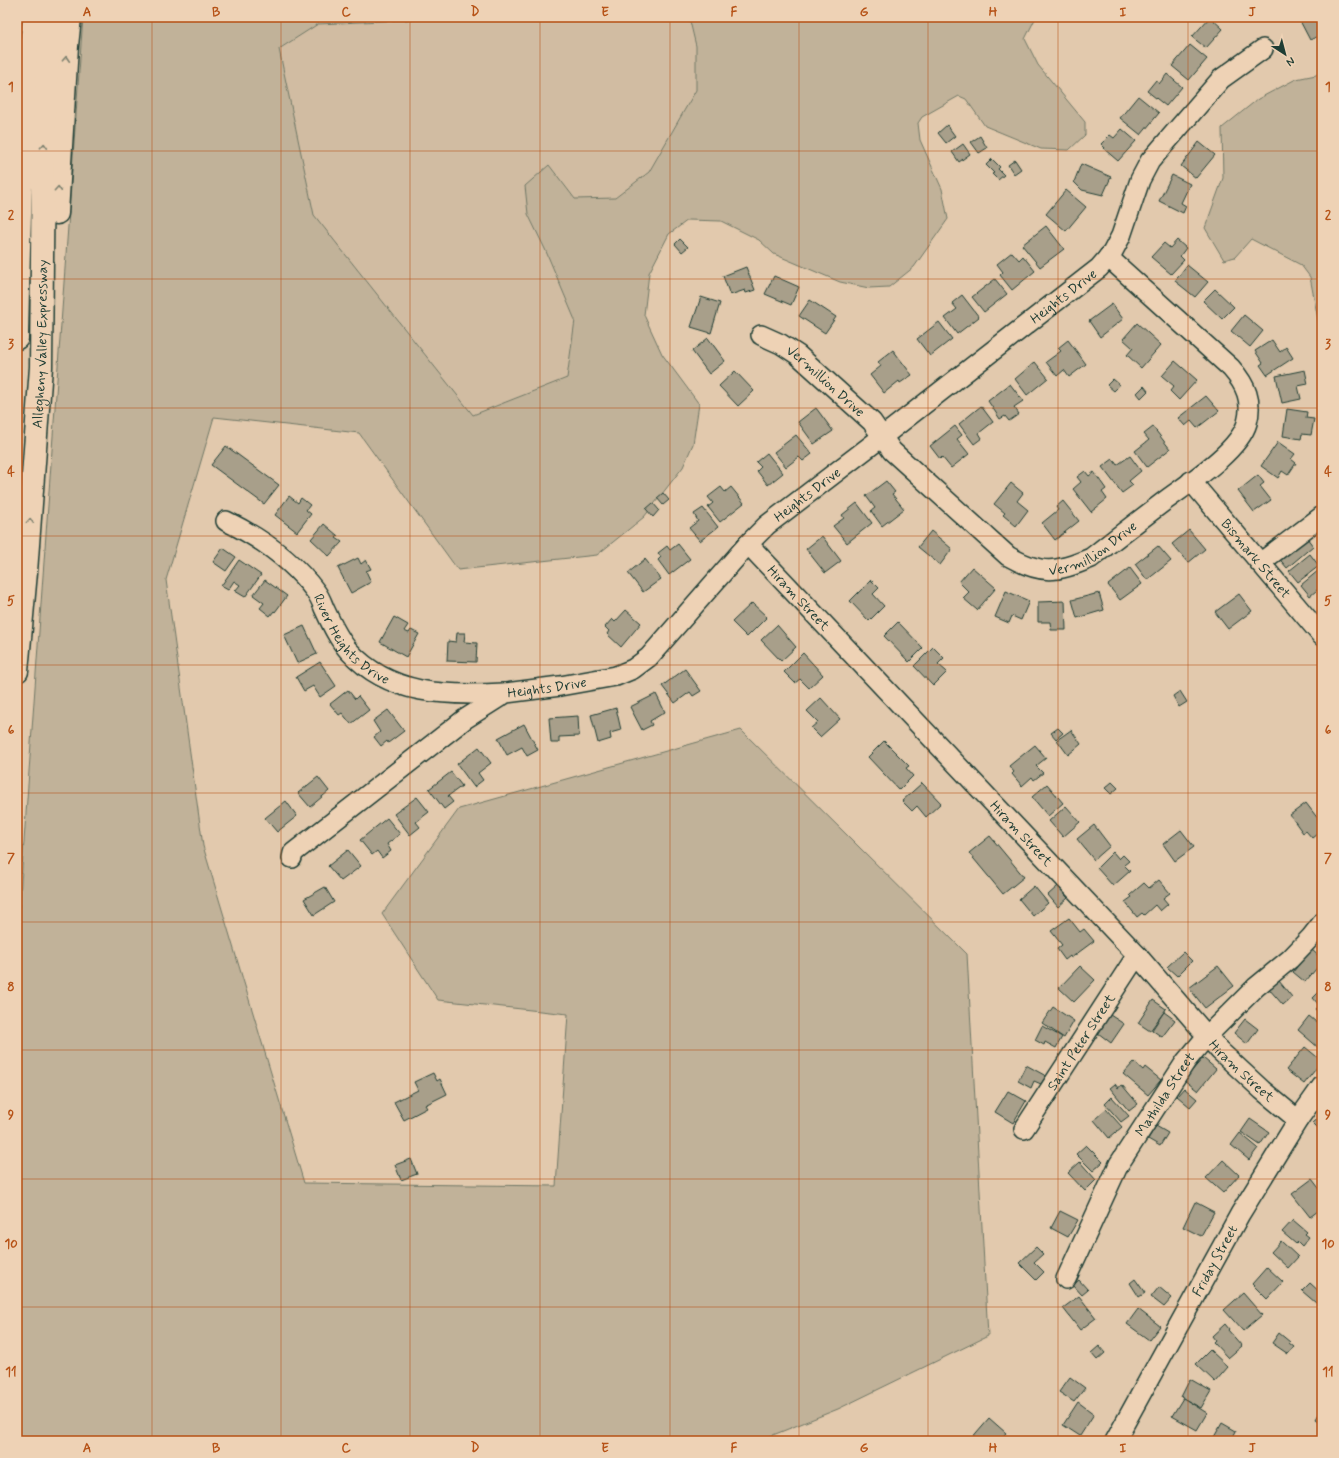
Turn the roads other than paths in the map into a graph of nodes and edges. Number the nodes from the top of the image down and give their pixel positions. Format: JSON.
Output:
{"nodes":[{"id":1,"x":52,"y":17,"type":"edge"},
{"id":2,"x":70,"y":17,"type":"edge"},
{"id":3,"x":33,"y":23,"type":"edge"},
{"id":4,"x":1263,"y":48,"type":"dead end"},
{"id":5,"x":1108,"y":257,"type":"junction"},
{"id":6,"x":761,"y":335,"type":"dead end"},
{"id":7,"x":17,"y":338,"type":"edge"},
{"id":8,"x":40,"y":367,"type":"junction"},
{"id":9,"x":882,"y":437,"type":"junction"},
{"id":10,"x":1191,"y":481,"type":"junction"},
{"id":11,"x":1322,"y":516,"type":"edge"},
{"id":12,"x":226,"y":521,"type":"dead end"},
{"id":13,"x":748,"y":544,"type":"junction"},
{"id":14,"x":1260,"y":563,"type":"junction"},
{"id":15,"x":1322,"y":636,"type":"edge"},
{"id":16,"x":17,"y":671,"type":"edge"},
{"id":17,"x":506,"y":693,"type":"junction"},
{"id":18,"x":292,"y":858,"type":"dead end"},
{"id":19,"x":1322,"y":923,"type":"edge"},
{"id":20,"x":1137,"y":955,"type":"junction"},
{"id":21,"x":1207,"y":1036,"type":"junction"},
{"id":22,"x":1322,"y":1086,"type":"edge"},
{"id":23,"x":1298,"y":1120,"type":"junction"},
{"id":24,"x":1024,"y":1128,"type":"dead end"},
{"id":25,"x":1066,"y":1279,"type":"dead end"},
{"id":26,"x":1115,"y":1441,"type":"edge"}],
"edges":[{"from":8,"to":1,"type":"highway","name":"Allegheny Valley Expressway","one_way":true},
{"from":8,"to":2,"type":"highway","one_way":true},
{"from":3,"to":7,"type":"highway","name":"Allegheny Valley Expressway"},
{"from":4,"to":5,"type":"street","name":"Heights Drive"},
{"from":5,"to":9,"type":"street","name":"Heights Drive"},
{"from":5,"to":10,"type":"street","name":"Vermillion Drive"},
{"from":6,"to":9,"type":"street","name":"Vermillion Drive"},
{"from":16,"to":8,"type":"highway","name":"Allegheny Valley Expressway","one_way":true},
{"from":9,"to":10,"type":"street","name":"Vermillion Drive"},
{"from":9,"to":13,"type":"street","name":"Heights Drive"},
{"from":10,"to":14,"type":"street","name":"Bismark Street"},
{"from":11,"to":14,"type":"street"},
{"from":12,"to":17,"type":"street","name":"River Heights Drive"},
{"from":13,"to":17,"type":"street","name":"Heights Drive"},
{"from":13,"to":20,"type":"street","name":"Hiram Street"},
{"from":14,"to":15,"type":"street","name":"Bismark Street"},
{"from":17,"to":18,"type":"street","name":"Heights Drive"},
{"from":19,"to":21,"type":"street","name":"Mathilda Street"},
{"from":20,"to":21,"type":"street","name":"Hiram Street"},
{"from":20,"to":24,"type":"street","name":"Saint Peter Street"},
{"from":21,"to":23,"type":"street","name":"Hiram Street"},
{"from":21,"to":25,"type":"street","name":"Mathilda Street"},
{"from":22,"to":23,"type":"street","name":"Friday Street"},
{"from":23,"to":26,"type":"street","name":"Friday Street"}]}
